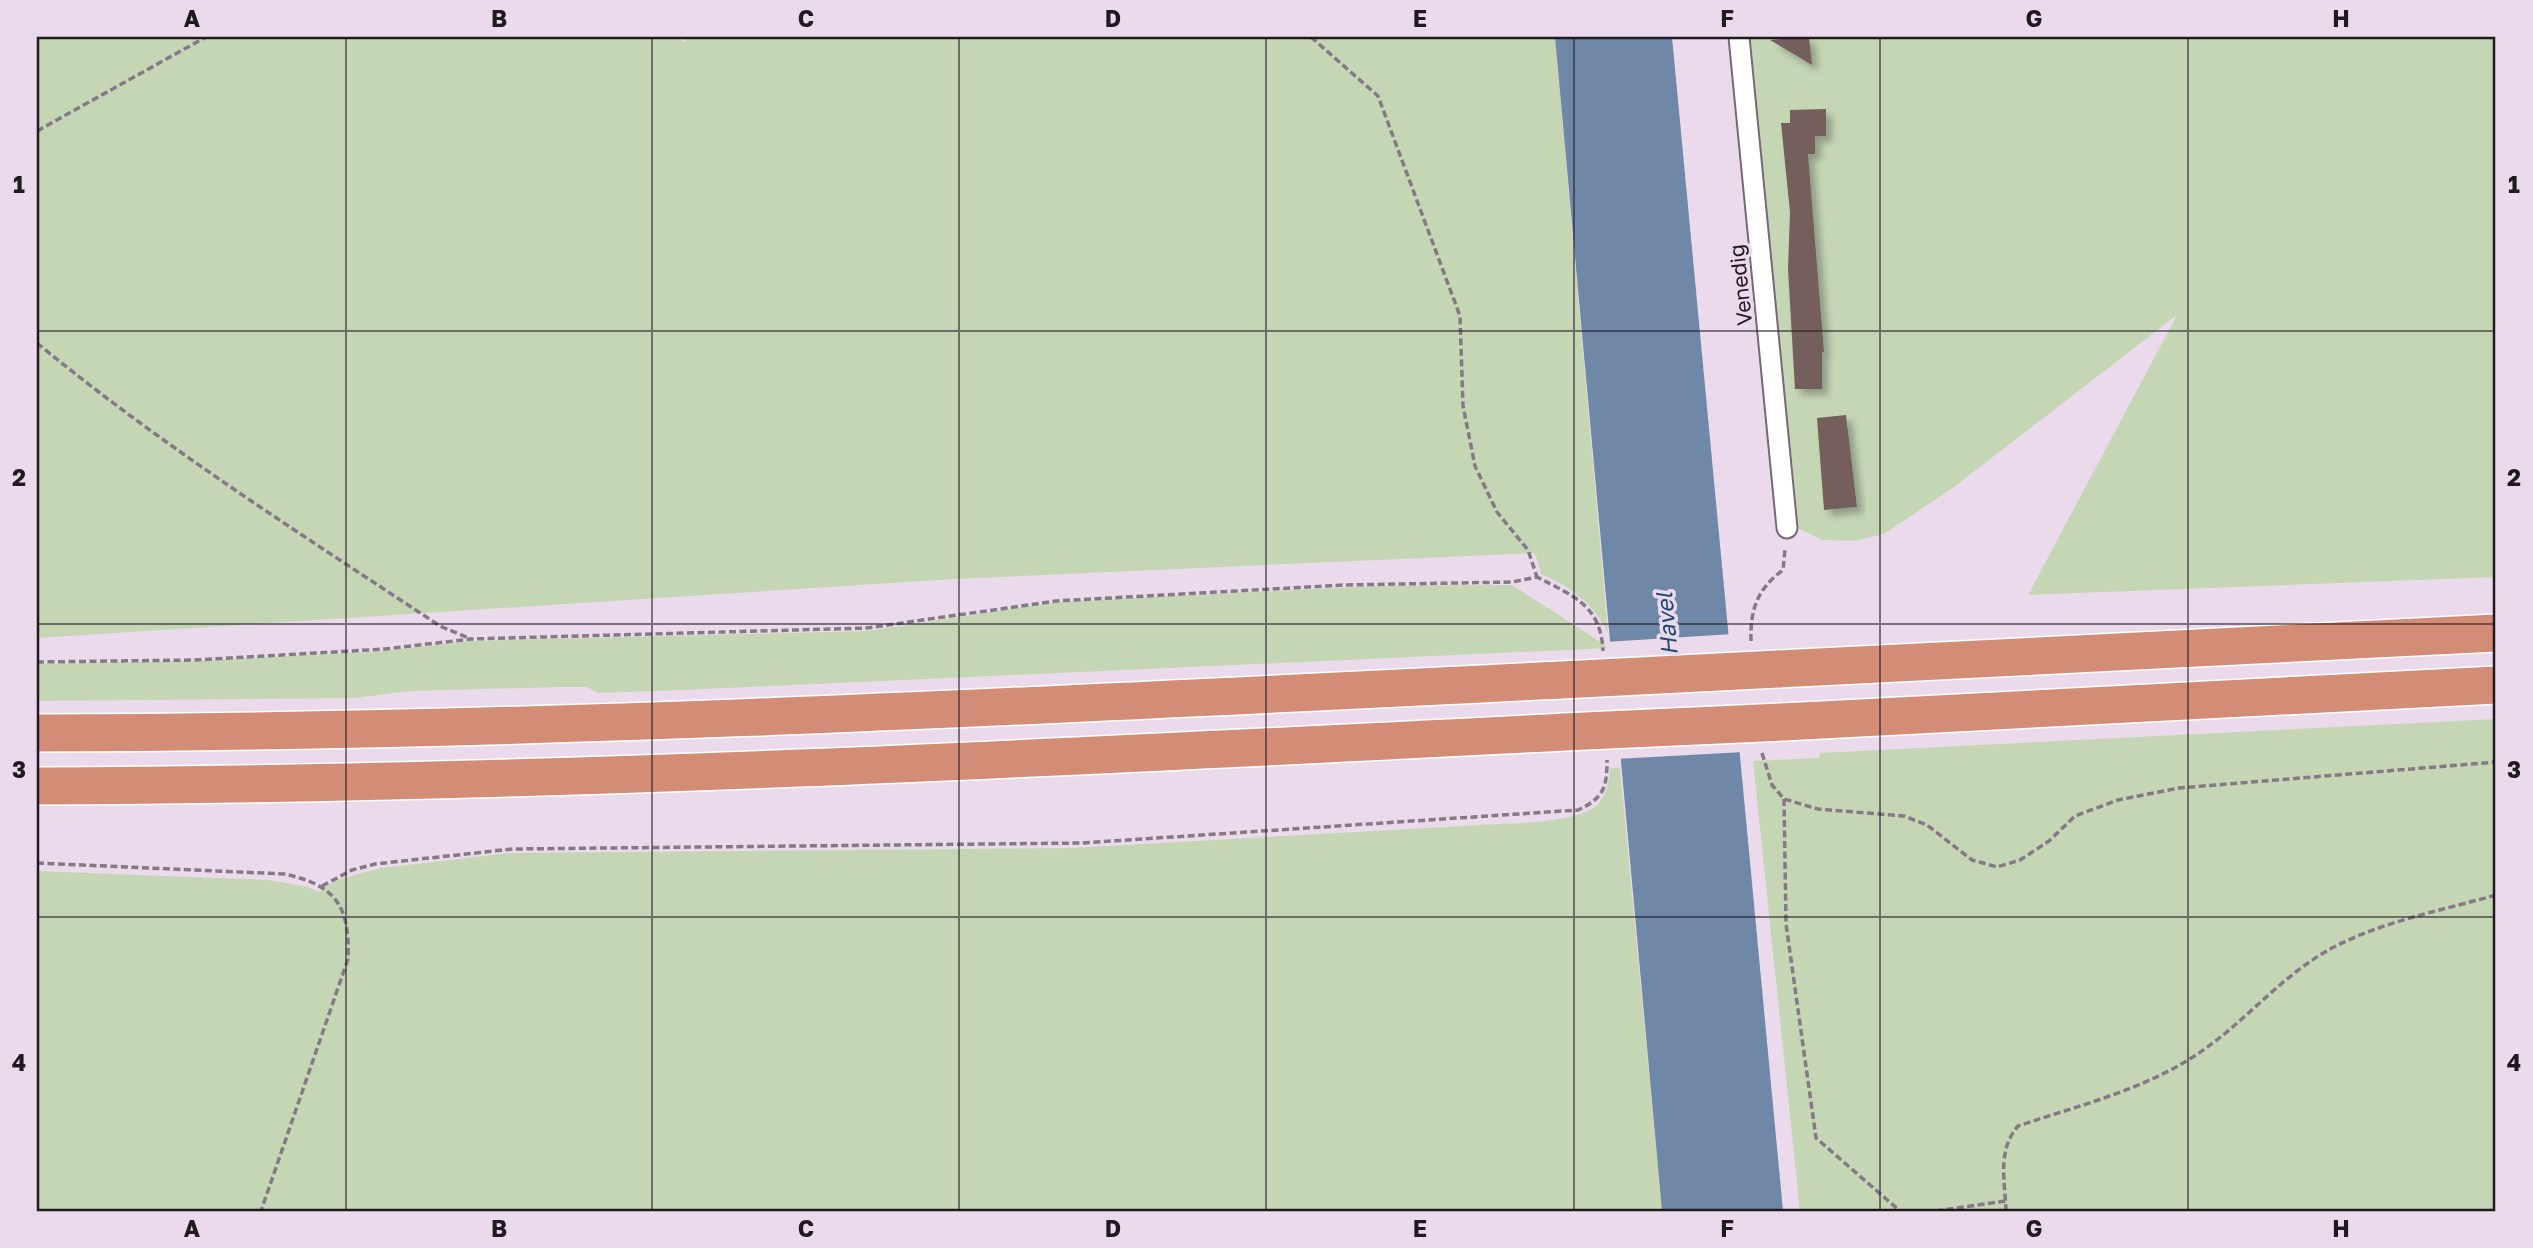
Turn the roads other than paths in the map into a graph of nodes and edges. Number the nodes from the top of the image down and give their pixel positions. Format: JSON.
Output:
{"nodes":[{"id":1,"x":1739,"y":37,"type":"edge"},
{"id":2,"x":1787,"y":528,"type":"dead end"},
{"id":3,"x":2496,"y":633,"type":"edge"},
{"id":4,"x":2496,"y":685,"type":"edge"},
{"id":5,"x":37,"y":733,"type":"edge"},
{"id":6,"x":37,"y":786,"type":"edge"}],
"edges":[{"from":1,"to":2,"type":"street","name":"Venedig"},
{"from":3,"to":5,"type":"highway","bridge":true},
{"from":4,"to":6,"type":"highway","bridge":true}]}
